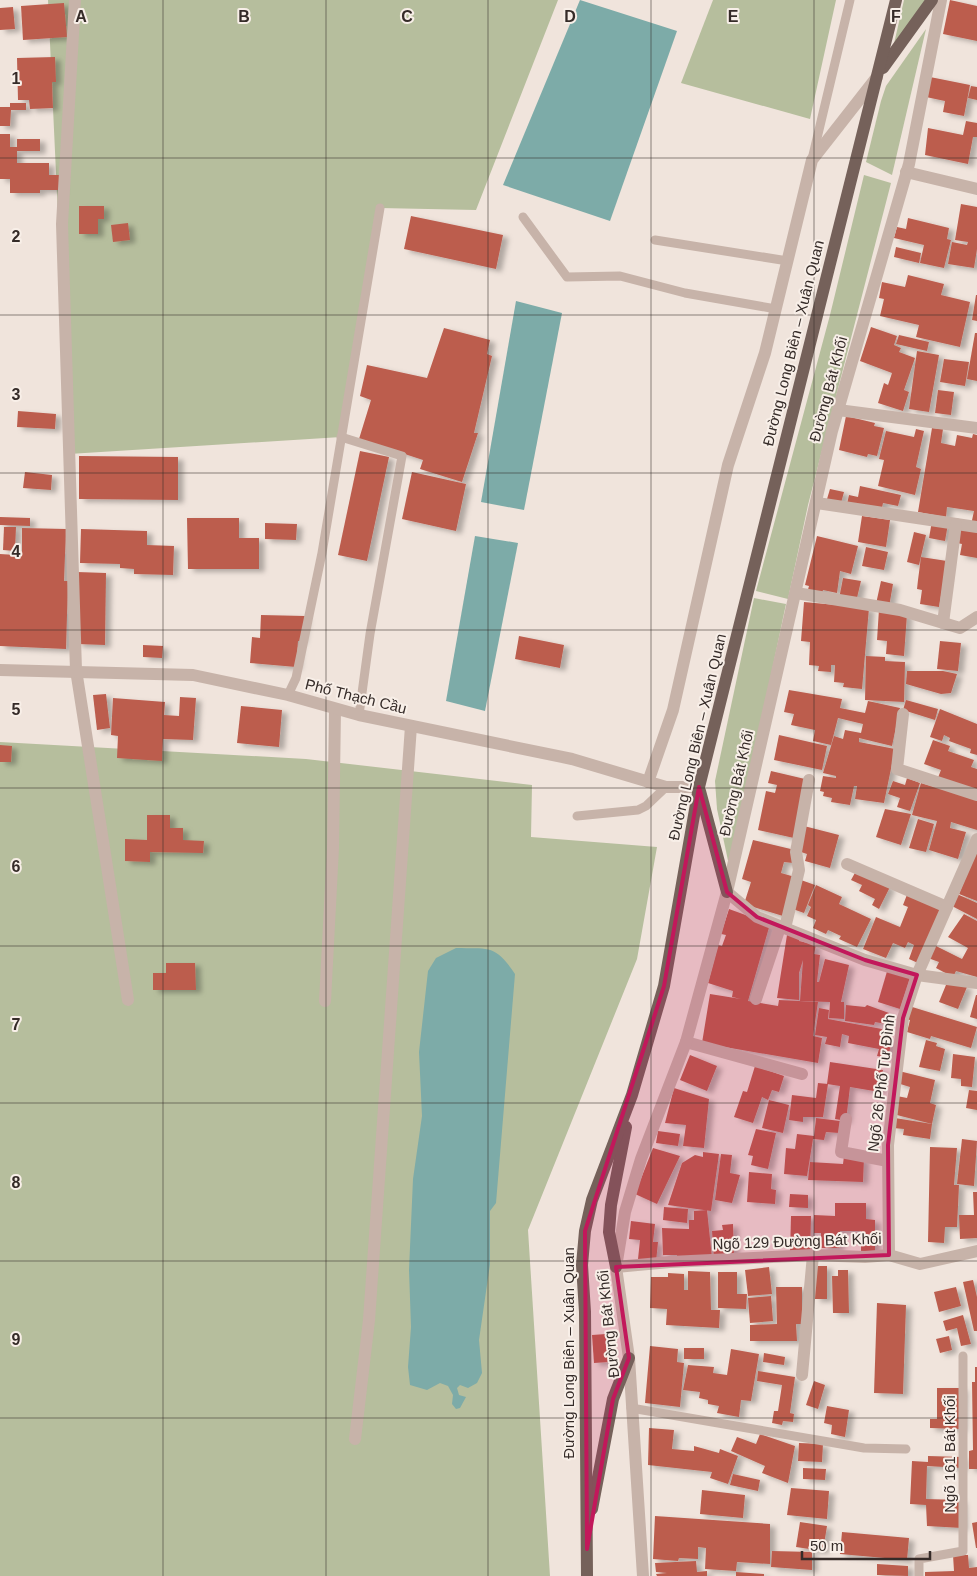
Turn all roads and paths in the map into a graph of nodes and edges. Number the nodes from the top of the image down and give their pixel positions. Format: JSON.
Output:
{"nodes":[{"id":1,"x":75,"y":0,"type":"edge"},
{"id":2,"x":850,"y":0,"type":"edge"},
{"id":3,"x":896,"y":0,"type":"edge"},
{"id":4,"x":932,"y":0,"type":"edge"},
{"id":5,"x":941,"y":0,"type":"edge"},
{"id":6,"x":879,"y":74,"type":"junction"},
{"id":7,"x":812,"y":160,"type":"junction"},
{"id":8,"x":906,"y":172,"type":"junction"},
{"id":9,"x":977,"y":189,"type":"edge"},
{"id":10,"x":380,"y":208,"type":"dead end"},
{"id":11,"x":523,"y":218,"type":"dead end"},
{"id":12,"x":655,"y":240,"type":"dead end"},
{"id":13,"x":788,"y":261,"type":"junction"},
{"id":14,"x":776,"y":308,"type":"junction"},
{"id":15,"x":838,"y":410,"type":"junction"},
{"id":16,"x":977,"y":428,"type":"edge"},
{"id":17,"x":341,"y":437,"type":"junction"},
{"id":18,"x":817,"y":503,"type":"junction"},
{"id":19,"x":956,"y":524,"type":"junction"},
{"id":20,"x":977,"y":527,"type":"edge"},
{"id":21,"x":796,"y":593,"type":"junction"},
{"id":22,"x":977,"y":617,"type":"edge"},
{"id":23,"x":943,"y":623,"type":"junction"},
{"id":24,"x":0,"y":670,"type":"edge"},
{"id":25,"x":76,"y":670,"type":"junction"},
{"id":26,"x":288,"y":695,"type":"junction"},
{"id":27,"x":335,"y":709,"type":"junction"},
{"id":28,"x":903,"y":714,"type":"dead end"},
{"id":29,"x":359,"y":716,"type":"junction"},
{"id":30,"x":411,"y":726,"type":"junction"},
{"id":31,"x":809,"y":780,"type":"dead end"},
{"id":32,"x":648,"y":782,"type":"junction"},
{"id":33,"x":666,"y":787,"type":"junction"},
{"id":34,"x":699,"y":787,"type":"junction"},
{"id":35,"x":977,"y":795,"type":"edge"},
{"id":36,"x":577,"y":816,"type":"dead end"},
{"id":37,"x":977,"y":839,"type":"edge"},
{"id":38,"x":847,"y":864,"type":"dead end"},
{"id":39,"x":727,"y":892,"type":"junction"},
{"id":40,"x":947,"y":907,"type":"junction"},
{"id":41,"x":782,"y":928,"type":"junction"},
{"id":42,"x":916,"y":975,"type":"junction"},
{"id":43,"x":977,"y":983,"type":"edge"},
{"id":44,"x":756,"y":998,"type":"dead end"},
{"id":45,"x":128,"y":1000,"type":"dead end"},
{"id":46,"x":325,"y":1001,"type":"dead end"},
{"id":47,"x":686,"y":1042,"type":"junction"},
{"id":48,"x":802,"y":1074,"type":"dead end"},
{"id":49,"x":632,"y":1095,"type":"junction"},
{"id":50,"x":846,"y":1119,"type":"dead end"},
{"id":51,"x":888,"y":1161,"type":"junction"},
{"id":52,"x":977,"y":1251,"type":"edge"},
{"id":53,"x":813,"y":1255,"type":"junction"},
{"id":54,"x":889,"y":1255,"type":"junction"},
{"id":55,"x":616,"y":1267,"type":"junction"},
{"id":56,"x":963,"y":1356,"type":"dead end"},
{"id":57,"x":629,"y":1358,"type":"junction"},
{"id":58,"x":802,"y":1375,"type":"dead end"},
{"id":59,"x":631,"y":1408,"type":"junction"},
{"id":60,"x":355,"y":1439,"type":"dead end"},
{"id":61,"x":906,"y":1449,"type":"dead end"},
{"id":62,"x":587,"y":1549,"type":"junction"},
{"id":63,"x":587,"y":1576,"type":"edge"},
{"id":64,"x":642,"y":1576,"type":"edge"},
{"id":65,"x":919,"y":1576,"type":"edge"}],
"edges":[{"from":1,"to":25,"type":"street"},
{"from":2,"to":7,"type":"lane"},
{"from":3,"to":6,"type":"main road","name":"Đường Long Biên – Xuân Quan"},
{"from":4,"to":6,"type":"main road"},
{"from":5,"to":8,"type":"street","name":"Đường Bát Khối"},
{"from":6,"to":7,"type":"street"},
{"from":6,"to":34,"type":"main road","name":"Đường Long Biên – Xuân Quan"},
{"from":7,"to":13,"type":"street"},
{"from":8,"to":9,"type":"street"},
{"from":8,"to":15,"type":"street","name":"Đường Bát Khối"},
{"from":10,"to":17,"type":"lane"},
{"from":11,"to":14,"type":"lane"},
{"from":12,"to":13,"type":"lane"},
{"from":13,"to":14,"type":"street"},
{"from":14,"to":32,"type":"street"},
{"from":15,"to":16,"type":"street"},
{"from":15,"to":18,"type":"street","name":"Đường Bát Khối"},
{"from":17,"to":26,"type":"lane"},
{"from":17,"to":29,"type":"lane"},
{"from":18,"to":19,"type":"street"},
{"from":18,"to":21,"type":"street","name":"Đường Bát Khối"},
{"from":19,"to":20,"type":"street"},
{"from":19,"to":23,"type":"street"},
{"from":21,"to":23,"type":"street"},
{"from":21,"to":39,"type":"street","name":"Đường Bát Khối"},
{"from":22,"to":23,"type":"street"},
{"from":24,"to":25,"type":"street","name":"Phố Thạch Cầu"},
{"from":25,"to":26,"type":"street","name":"Phố Thạch Cầu"},
{"from":25,"to":45,"type":"street"},
{"from":26,"to":27,"type":"street","name":"Phố Thạch Cầu"},
{"from":27,"to":29,"type":"street","name":"Phố Thạch Cầu"},
{"from":27,"to":46,"type":"street"},
{"from":28,"to":35,"type":"street"},
{"from":29,"to":30,"type":"street","name":"Phố Thạch Cầu"},
{"from":30,"to":32,"type":"street","name":"Phố Thạch Cầu"},
{"from":30,"to":60,"type":"street"},
{"from":31,"to":41,"type":"street"},
{"from":32,"to":33,"type":"street","name":"Phố Thạch Cầu"},
{"from":33,"to":34,"type":"street","name":"Phố Thạch Cầu"},
{"from":33,"to":36,"type":"lane"},
{"from":34,"to":39,"type":"main road"},
{"from":34,"to":49,"type":"main road","name":"Đường Long Biên – Xuân Quan"},
{"from":37,"to":40,"type":"street","name":"Ngõ 26 Phố Tư Đình"},
{"from":38,"to":40,"type":"street"},
{"from":39,"to":41,"type":"street"},
{"from":39,"to":47,"type":"street","name":"Đường Bát Khối"},
{"from":40,"to":42,"type":"street","name":"Ngõ 26 Phố Tư Đình"},
{"from":41,"to":42,"type":"street"},
{"from":41,"to":44,"type":"street"},
{"from":42,"to":43,"type":"street"},
{"from":42,"to":51,"type":"street","name":"Ngõ 26 Phố Tư Đình"},
{"from":47,"to":48,"type":"street"},
{"from":47,"to":55,"type":"street","name":"Đường Bát Khối"},
{"from":49,"to":55,"type":"main road"},
{"from":49,"to":62,"type":"main road","name":"Đường Long Biên – Xuân Quan"},
{"from":50,"to":51,"type":"street"},
{"from":51,"to":54,"type":"street","name":"Ngõ 26 Phố Tư Đình"},
{"from":52,"to":54,"type":"street","name":"Ngõ 129 Đường Bát Khối"},
{"from":53,"to":54,"type":"street","name":"Ngõ 129 Đường Bát Khối"},
{"from":53,"to":55,"type":"street","name":"Ngõ 129 Đường Bát Khối"},
{"from":53,"to":58,"type":"street"},
{"from":55,"to":57,"type":"street","name":"Đường Bát Khối"},
{"from":56,"to":65,"type":"lane","name":"Ngõ 161 Bát Khối"},
{"from":57,"to":59,"type":"street","name":"Đường Bát Khối"},
{"from":57,"to":62,"type":"main road"},
{"from":59,"to":61,"type":"lane"},
{"from":59,"to":64,"type":"street","name":"Đường Bát Khối"},
{"from":62,"to":63,"type":"main road","name":"Đường Long Biên – Xuân Quan"}]}
